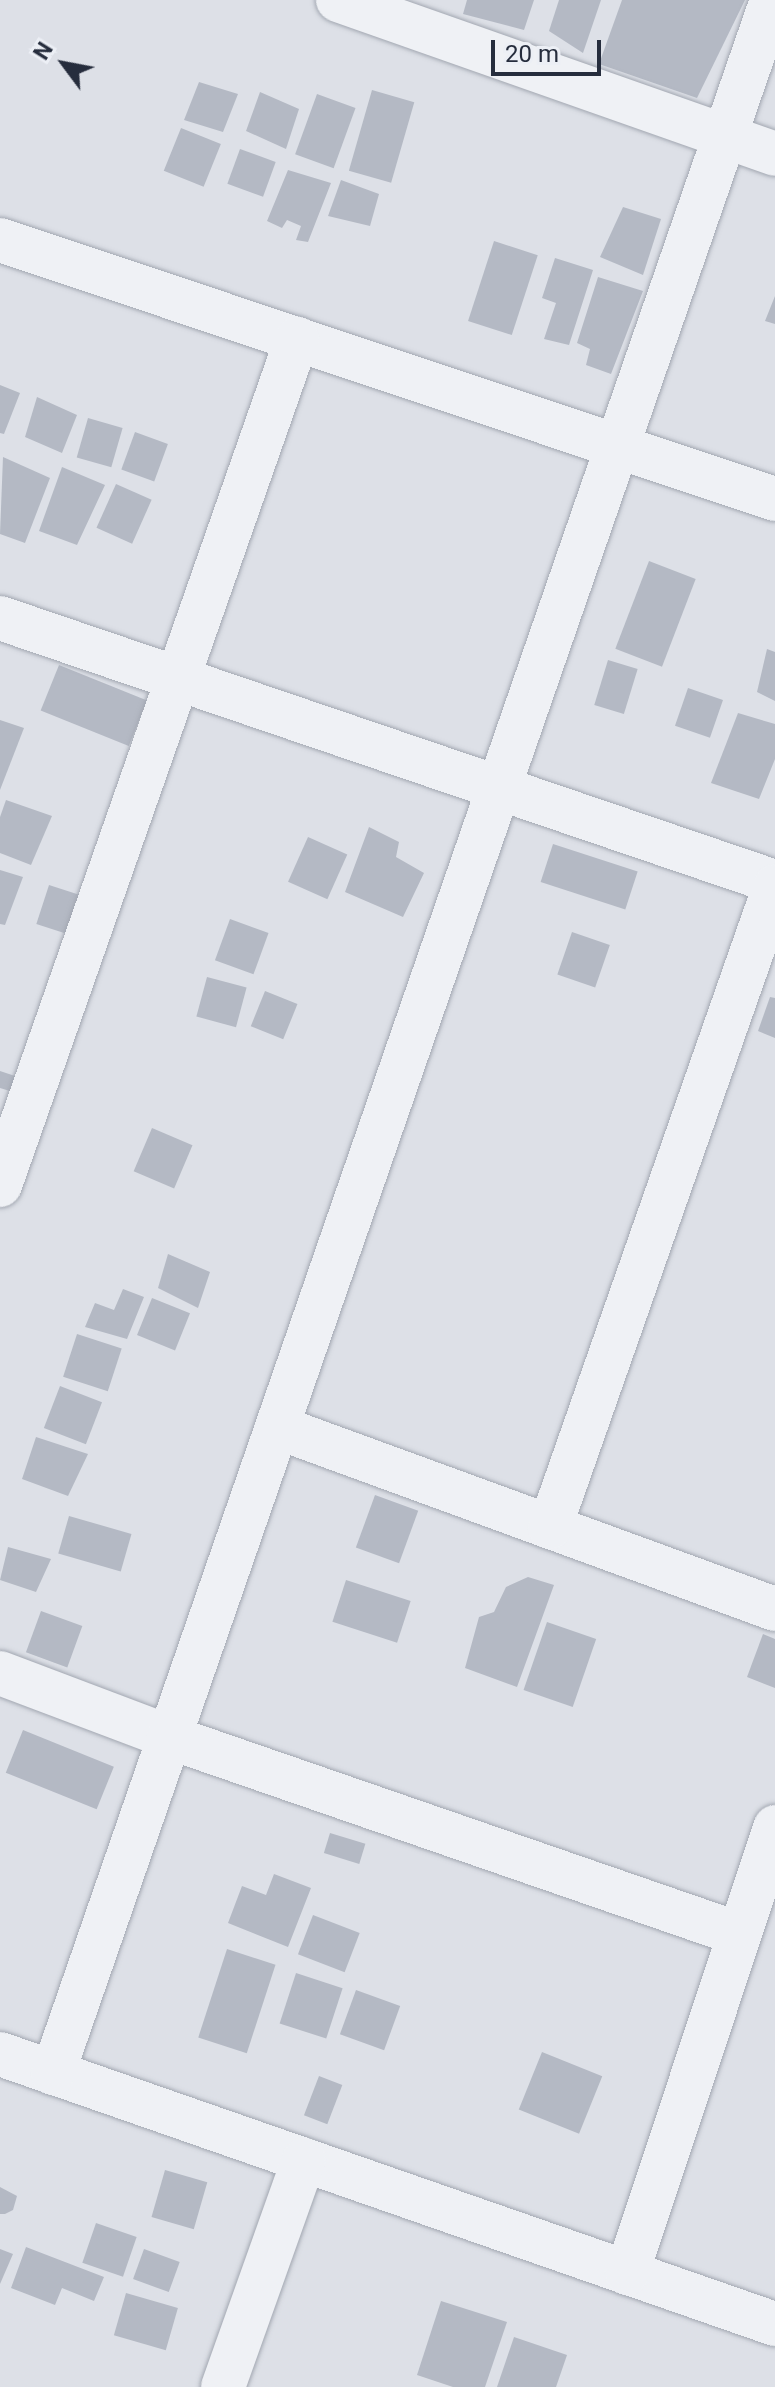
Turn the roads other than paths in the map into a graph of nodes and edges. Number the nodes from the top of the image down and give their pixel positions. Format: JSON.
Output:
{"nodes":[{"id":1,"x":338,"y":0,"type":"edge"},
{"id":2,"x":772,"y":0,"type":"edge"},
{"id":3,"x":724,"y":136,"type":"junction"},
{"id":4,"x":775,"y":154,"type":"edge"},
{"id":5,"x":0,"y":240,"type":"edge"},
{"id":6,"x":297,"y":339,"type":"junction"},
{"id":7,"x":617,"y":445,"type":"junction"},
{"id":8,"x":775,"y":499,"type":"edge"},
{"id":9,"x":0,"y":618,"type":"edge"},
{"id":10,"x":176,"y":679,"type":"junction"},
{"id":11,"x":499,"y":787,"type":"junction"},
{"id":12,"x":775,"y":884,"type":"edge"},
{"id":13,"x":0,"y":1185,"type":"edge"},
{"id":14,"x":277,"y":1427,"type":"junction"},
{"id":15,"x":550,"y":1527,"type":"junction"},
{"id":16,"x":775,"y":1609,"type":"edge"},
{"id":17,"x":0,"y":1673,"type":"edge"},
{"id":18,"x":169,"y":1737,"type":"junction"},
{"id":19,"x":775,"y":1827,"type":"edge"},
{"id":20,"x":736,"y":1933,"type":"junction"},
{"id":21,"x":0,"y":2054,"type":"edge"},
{"id":22,"x":53,"y":2073,"type":"junction"},
{"id":23,"x":304,"y":2160,"type":"junction"},
{"id":24,"x":627,"y":2273,"type":"junction"},
{"id":25,"x":775,"y":2324,"type":"edge"},
{"id":26,"x":223,"y":2387,"type":"edge"}],
"edges":[{"from":1,"to":3,"type":"street"},
{"from":2,"to":3,"type":"street"},
{"from":3,"to":4,"type":"street"},
{"from":3,"to":7,"type":"street"},
{"from":5,"to":6,"type":"street"},
{"from":6,"to":7,"type":"street"},
{"from":6,"to":10,"type":"street"},
{"from":7,"to":8,"type":"street"},
{"from":7,"to":11,"type":"street"},
{"from":9,"to":10,"type":"street"},
{"from":10,"to":11,"type":"street"},
{"from":10,"to":13,"type":"street"},
{"from":11,"to":12,"type":"street"},
{"from":11,"to":14,"type":"street"},
{"from":12,"to":15,"type":"street"},
{"from":14,"to":15,"type":"street"},
{"from":14,"to":18,"type":"street"},
{"from":15,"to":16,"type":"street"},
{"from":17,"to":18,"type":"street"},
{"from":18,"to":20,"type":"street"},
{"from":18,"to":22,"type":"street"},
{"from":19,"to":20,"type":"street"},
{"from":20,"to":24,"type":"street"},
{"from":21,"to":22,"type":"street"},
{"from":22,"to":23,"type":"street"},
{"from":23,"to":24,"type":"street"},
{"from":23,"to":26,"type":"street"},
{"from":24,"to":25,"type":"street"}]}
